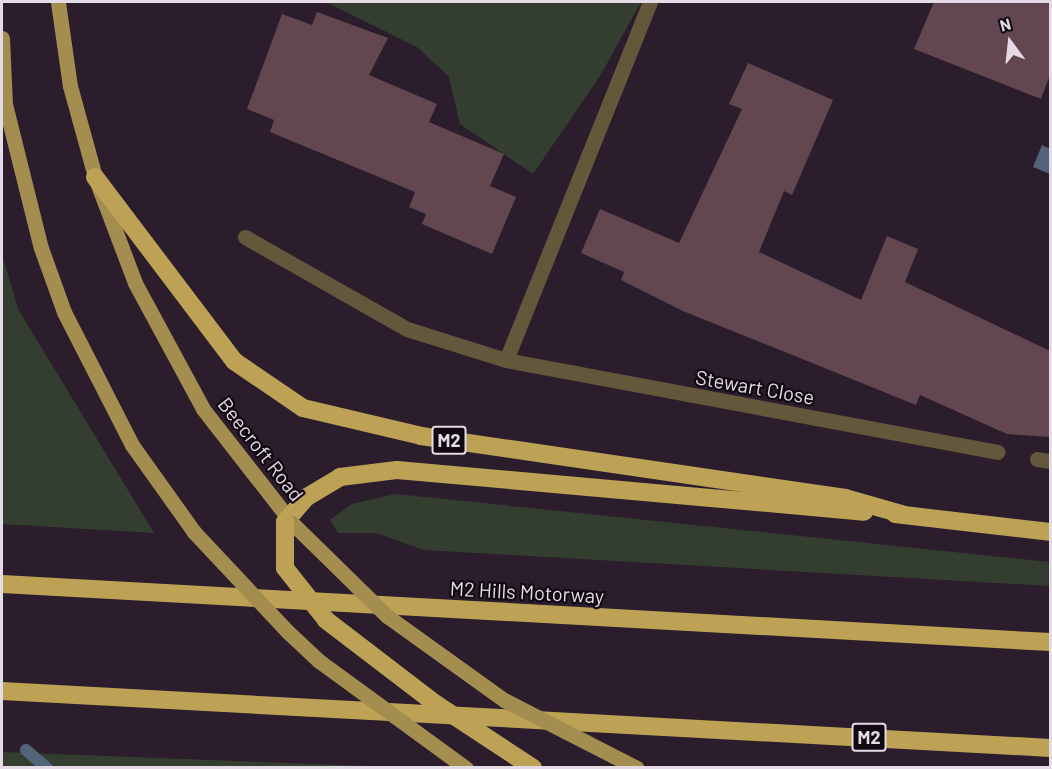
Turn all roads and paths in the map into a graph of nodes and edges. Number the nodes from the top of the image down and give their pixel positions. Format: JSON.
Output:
{"nodes":[{"id":1,"x":58,"y":2,"type":"edge"},
{"id":2,"x":650,"y":2,"type":"edge"},
{"id":3,"x":2,"y":38,"type":"edge"},
{"id":4,"x":95,"y":177,"type":"junction"},
{"id":5,"x":244,"y":237,"type":"dead end"},
{"id":6,"x":506,"y":360,"type":"junction"},
{"id":7,"x":997,"y":452,"type":"dead end"},
{"id":8,"x":905,"y":515,"type":"junction"},
{"id":9,"x":289,"y":521,"type":"junction"},
{"id":10,"x":1050,"y":532,"type":"edge"},
{"id":11,"x":2,"y":584,"type":"edge"},
{"id":12,"x":1050,"y":642,"type":"edge"},
{"id":13,"x":2,"y":692,"type":"edge"},
{"id":14,"x":1050,"y":748,"type":"edge"},
{"id":15,"x":466,"y":768,"type":"edge"},
{"id":16,"x":533,"y":768,"type":"edge"},
{"id":17,"x":638,"y":768,"type":"edge"}],
"edges":[{"from":1,"to":4,"type":"main road","name":"Beecroft Road"},
{"from":2,"to":6,"type":"street"},
{"from":3,"to":15,"type":"main road","bridge":true},
{"from":4,"to":8,"type":"highway","number":"M2"},
{"from":4,"to":9,"type":"main road","name":"Beecroft Road"},
{"from":5,"to":6,"type":"street","name":"Stewart Close"},
{"from":6,"to":7,"type":"street","name":"Stewart Close"},
{"from":8,"to":9,"type":"highway","number":"M2"},
{"from":8,"to":10,"type":"highway","number":"M2"},
{"from":9,"to":16,"type":"highway","bridge":true},
{"from":9,"to":17,"type":"main road","name":"Beecroft Road","bridge":true},
{"from":11,"to":12,"type":"highway","name":"M2 Hills Motorway"},
{"from":13,"to":14,"type":"highway","number":"M2"}]}
